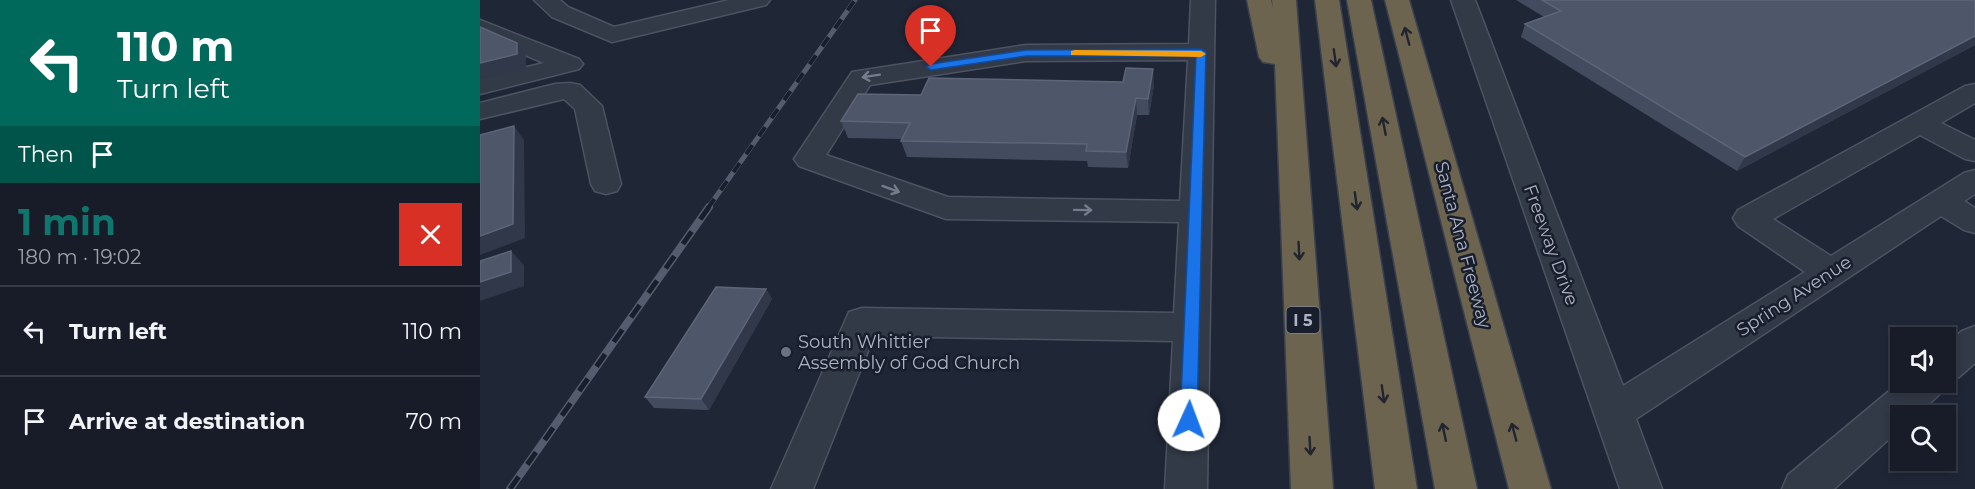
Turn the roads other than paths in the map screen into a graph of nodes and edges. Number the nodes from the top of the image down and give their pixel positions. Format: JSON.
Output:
{"nodes":[{"id":1,"x":546,"y":0,"type":"edge"},
{"id":2,"x":758,"y":0,"type":"edge"},
{"id":3,"x":1203,"y":0,"type":"edge"},
{"id":4,"x":1259,"y":0,"type":"edge"},
{"id":5,"x":1284,"y":0,"type":"edge"},
{"id":6,"x":1327,"y":0,"type":"edge"},
{"id":7,"x":1359,"y":0,"type":"edge"},
{"id":8,"x":1397,"y":0,"type":"edge"},
{"id":9,"x":1421,"y":0,"type":"edge"},
{"id":10,"x":1463,"y":0,"type":"edge"},
{"id":11,"x":480,"y":27,"type":"edge"},
{"id":12,"x":1201,"y":52,"type":"junction"},
{"id":13,"x":480,"y":86,"type":"edge"},
{"id":14,"x":1975,"y":92,"type":"edge"},
{"id":15,"x":480,"y":111,"type":"edge"},
{"id":16,"x":1919,"y":123,"type":"junction"},
{"id":17,"x":1294,"y":151,"type":"junction"},
{"id":18,"x":1975,"y":152,"type":"edge"},
{"id":19,"x":1975,"y":180,"type":"edge"},
{"id":20,"x":606,"y":184,"type":"dead end"},
{"id":21,"x":1941,"y":202,"type":"junction"},
{"id":22,"x":1196,"y":212,"type":"junction"},
{"id":23,"x":1975,"y":222,"type":"edge"},
{"id":24,"x":1460,"y":234,"type":"junction"},
{"id":25,"x":1831,"y":273,"type":"junction"},
{"id":26,"x":1192,"y":327,"type":"junction"},
{"id":27,"x":1975,"y":341,"type":"edge"},
{"id":28,"x":1956,"y":357,"type":"edge"},
{"id":29,"x":1916,"y":393,"type":"edge"},
{"id":30,"x":1613,"y":413,"type":"junction"},
{"id":31,"x":1825,"y":483,"type":"edge"},
{"id":32,"x":792,"y":489,"type":"edge"},
{"id":33,"x":1186,"y":489,"type":"edge"},
{"id":34,"x":1312,"y":489,"type":"edge"},
{"id":35,"x":1396,"y":489,"type":"edge"},
{"id":36,"x":1456,"y":489,"type":"edge"},
{"id":37,"x":1530,"y":489,"type":"edge"},
{"id":38,"x":1641,"y":489,"type":"edge"}],
"edges":[{"from":1,"to":2,"type":"street"},
{"from":3,"to":12,"type":"street"},
{"from":4,"to":17,"type":"highway"},
{"from":5,"to":17,"type":"highway","number":"I 5"},
{"from":6,"to":35,"type":"highway","one_way":true},
{"from":36,"to":7,"type":"highway","one_way":true},
{"from":24,"to":8,"type":"highway","name":"Santa Ana Freeway","one_way":true},
{"from":9,"to":24,"type":"highway"},
{"from":10,"to":30,"type":"street","name":"Freeway Drive"},
{"from":11,"to":13,"type":"street"},
{"from":12,"to":22,"type":"street"},
{"from":12,"to":22,"type":"street","one_way":true},
{"from":14,"to":16,"type":"street"},
{"from":15,"to":20,"type":"street"},
{"from":16,"to":18,"type":"street"},
{"from":16,"to":25,"type":"street"},
{"from":17,"to":34,"type":"highway","number":"I 5","one_way":true},
{"from":19,"to":21,"type":"street","name":"Spring Avenue"},
{"from":21,"to":23,"type":"street"},
{"from":21,"to":25,"type":"street","name":"Spring Avenue"},
{"from":22,"to":26,"type":"street"},
{"from":37,"to":24,"type":"highway","name":"Santa Ana Freeway","one_way":true},
{"from":25,"to":30,"type":"street","name":"Spring Avenue"},
{"from":26,"to":32,"type":"street"},
{"from":26,"to":33,"type":"street"},
{"from":27,"to":28,"type":"street"},
{"from":29,"to":31,"type":"street"},
{"from":30,"to":38,"type":"street","name":"Freeway Drive"}]}
